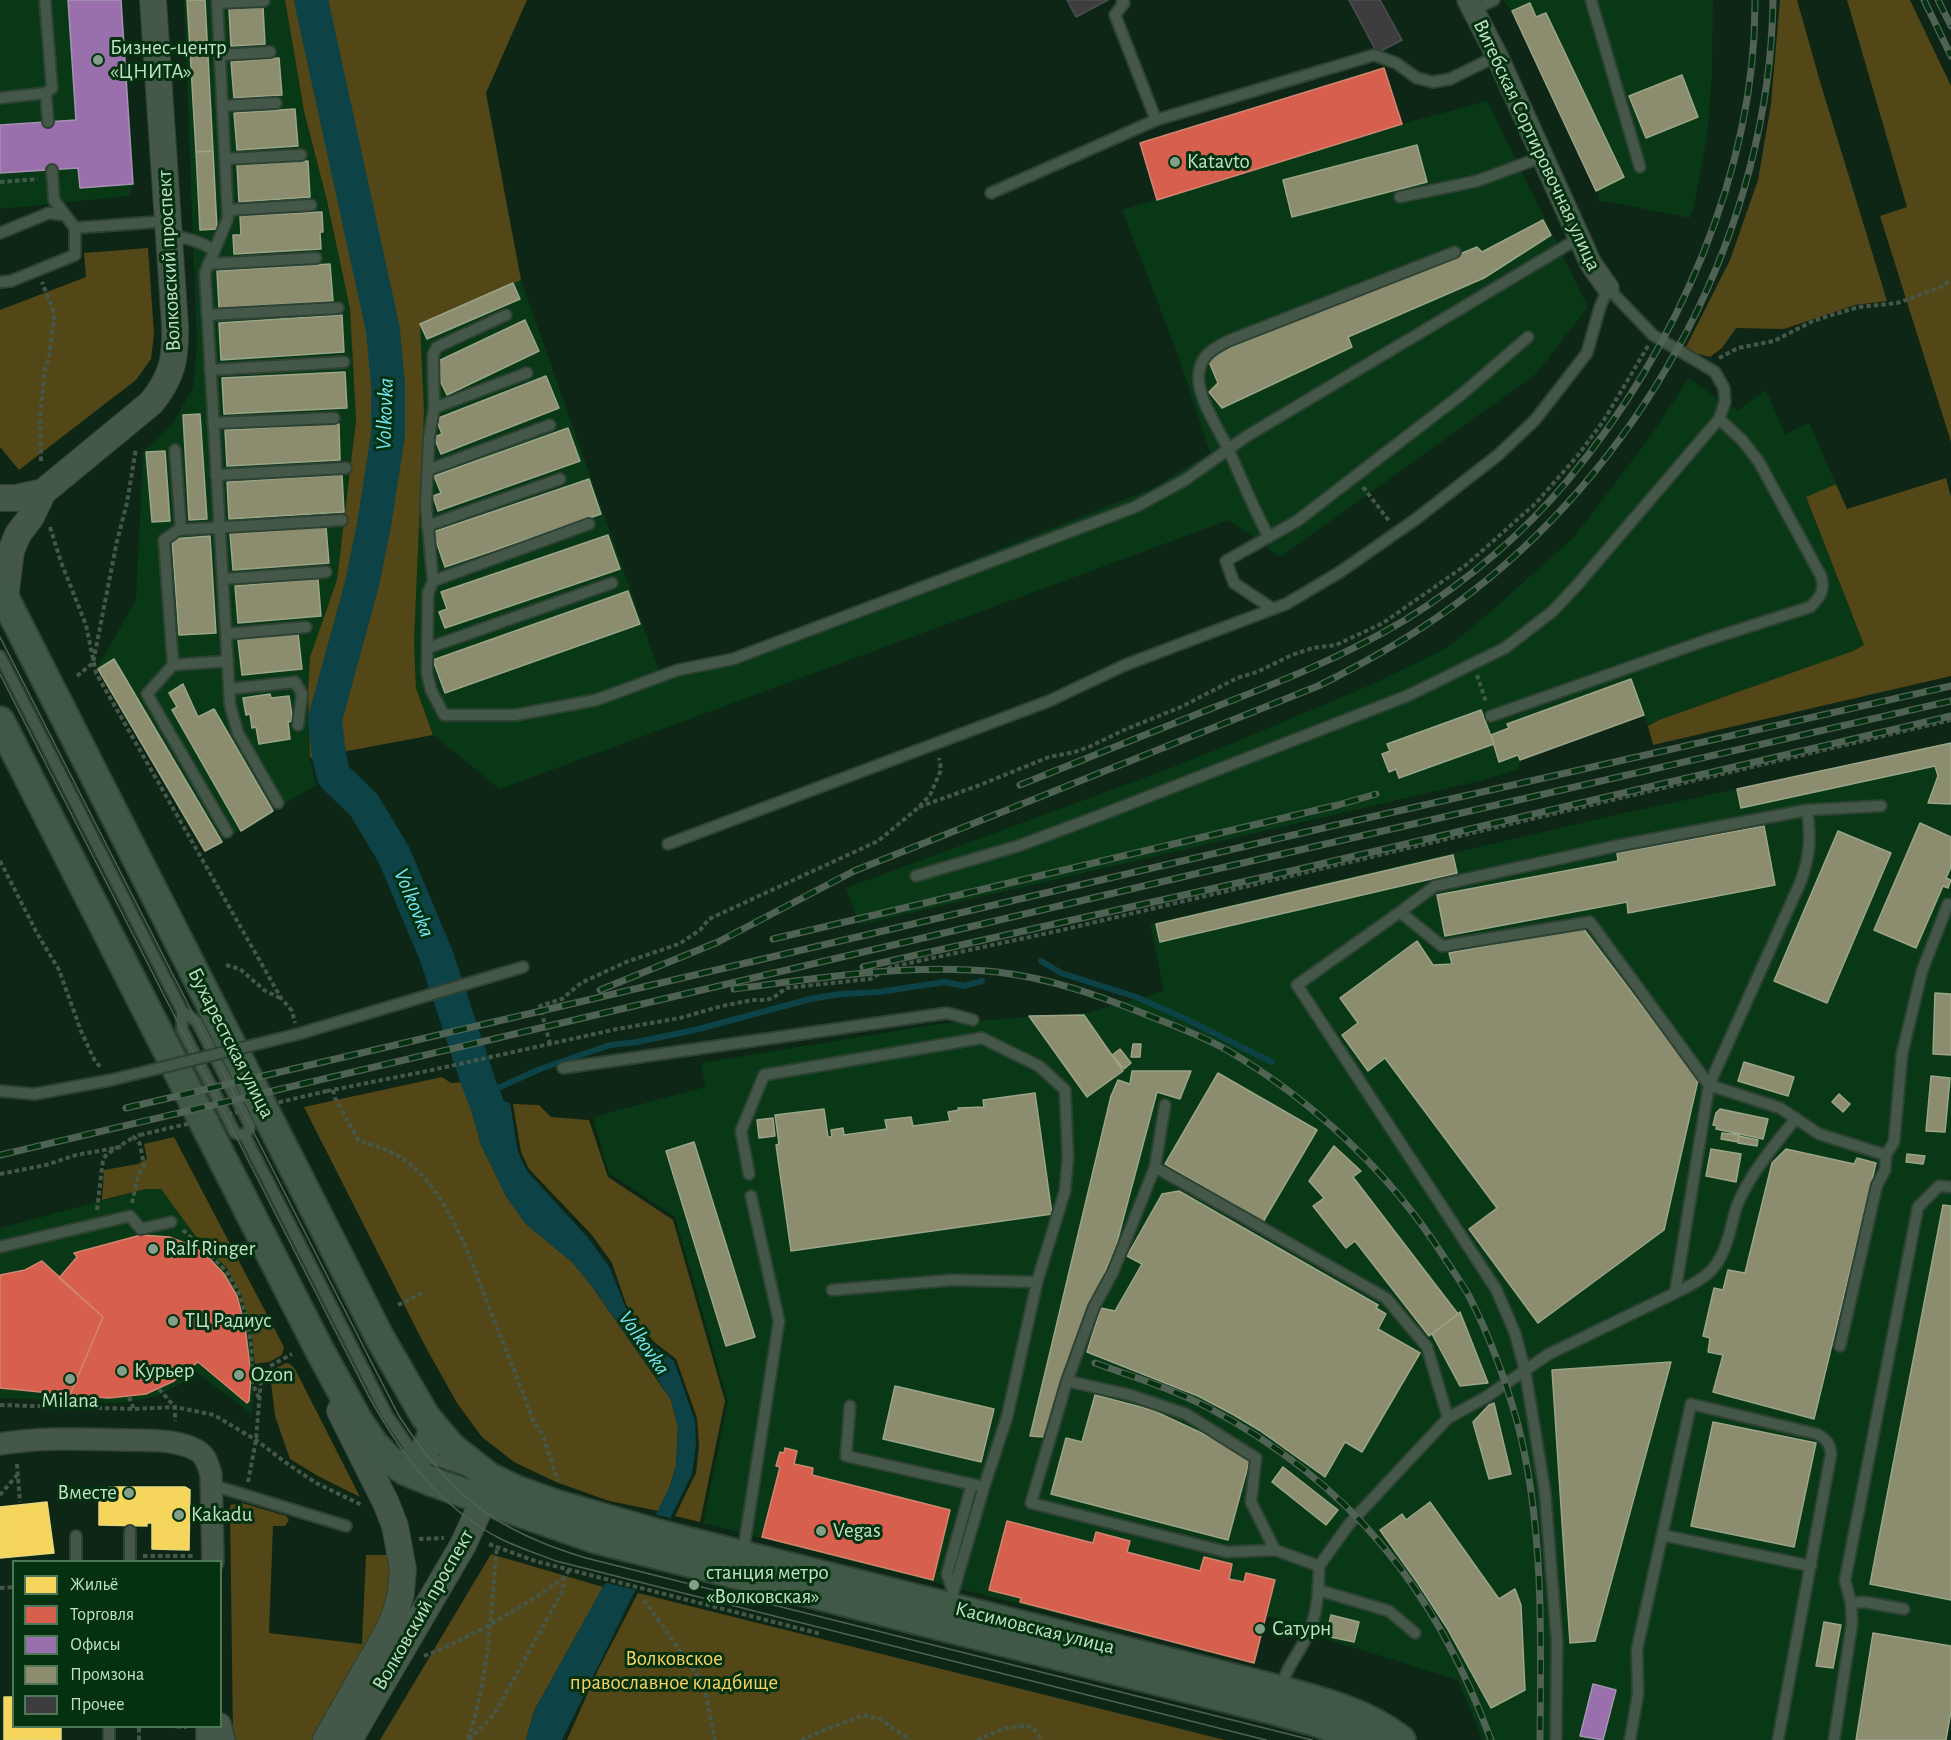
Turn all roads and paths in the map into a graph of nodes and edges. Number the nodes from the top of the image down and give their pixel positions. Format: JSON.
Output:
{"nodes":[{"id":1,"x":45,"y":0,"type":"edge"},
{"id":2,"x":153,"y":0,"type":"edge"},
{"id":3,"x":1122,"y":0,"type":"edge"},
{"id":4,"x":1494,"y":0,"type":"edge"},
{"id":5,"x":1591,"y":0,"type":"edge"},
{"id":6,"x":264,"y":1,"type":"edge"},
{"id":7,"x":217,"y":2,"type":"edge"},
{"id":8,"x":1470,"y":5,"type":"edge"},
{"id":9,"x":270,"y":52,"type":"dead end"},
{"id":10,"x":220,"y":54,"type":"junction"},
{"id":11,"x":1497,"y":56,"type":"junction"},
{"id":12,"x":46,"y":93,"type":"junction"},
{"id":13,"x":0,"y":98,"type":"edge"},
{"id":14,"x":276,"y":103,"type":"dead end"},
{"id":15,"x":222,"y":106,"type":"junction"},
{"id":16,"x":1156,"y":120,"type":"junction"},
{"id":17,"x":48,"y":122,"type":"dead end"},
{"id":18,"x":301,"y":155,"type":"dead end"},
{"id":19,"x":1542,"y":157,"type":"junction"},
{"id":20,"x":225,"y":159,"type":"junction"},
{"id":21,"x":1640,"y":167,"type":"dead end"},
{"id":22,"x":52,"y":174,"type":"joint"},
{"id":23,"x":0,"y":182,"type":"edge"},
{"id":24,"x":991,"y":193,"type":"dead end"},
{"id":25,"x":1400,"y":197,"type":"dead end"},
{"id":26,"x":311,"y":205,"type":"dead end"},
{"id":27,"x":228,"y":210,"type":"junction"},
{"id":28,"x":64,"y":215,"type":"junction"},
{"id":29,"x":75,"y":228,"type":"junction"},
{"id":30,"x":168,"y":229,"type":"junction"},
{"id":31,"x":0,"y":233,"type":"edge"},
{"id":32,"x":1579,"y":238,"type":"junction"},
{"id":33,"x":214,"y":250,"type":"junction"},
{"id":34,"x":1455,"y":252,"type":"dead end"},
{"id":35,"x":316,"y":258,"type":"dead end"},
{"id":36,"x":208,"y":264,"type":"junction"},
{"id":37,"x":37,"y":270,"type":"junction"},
{"id":38,"x":1951,"y":279,"type":"edge"},
{"id":39,"x":0,"y":282,"type":"edge"},
{"id":40,"x":1608,"y":288,"type":"junction"},
{"id":41,"x":338,"y":308,"type":"dead end"},
{"id":42,"x":207,"y":315,"type":"junction"},
{"id":43,"x":506,"y":315,"type":"dead end"},
{"id":44,"x":1653,"y":335,"type":"junction"},
{"id":45,"x":1528,"y":337,"type":"dead end"},
{"id":46,"x":344,"y":362,"type":"dead end"},
{"id":47,"x":1706,"y":365,"type":"junction"},
{"id":48,"x":210,"y":370,"type":"junction"},
{"id":49,"x":526,"y":373,"type":"dead end"},
{"id":50,"x":434,"y":408,"type":"junction"},
{"id":51,"x":334,"y":418,"type":"dead end"},
{"id":52,"x":1719,"y":419,"type":"junction"},
{"id":53,"x":213,"y":423,"type":"junction"},
{"id":54,"x":550,"y":425,"type":"dead end"},
{"id":55,"x":136,"y":448,"type":"dead end"},
{"id":56,"x":175,"y":450,"type":"dead end"},
{"id":57,"x":1229,"y":450,"type":"junction"},
{"id":58,"x":40,"y":461,"type":"dead end"},
{"id":59,"x":345,"y":468,"type":"dead end"},
{"id":60,"x":428,"y":470,"type":"junction"},
{"id":61,"x":216,"y":475,"type":"junction"},
{"id":62,"x":1355,"y":476,"type":"junction"},
{"id":63,"x":560,"y":479,"type":"dead end"},
{"id":64,"x":44,"y":492,"type":"junction"},
{"id":65,"x":0,"y":498,"type":"edge"},
{"id":66,"x":51,"y":518,"type":"dead end"},
{"id":67,"x":342,"y":520,"type":"dead end"},
{"id":68,"x":589,"y":524,"type":"dead end"},
{"id":69,"x":427,"y":526,"type":"junction"},
{"id":70,"x":220,"y":528,"type":"junction"},
{"id":71,"x":181,"y":530,"type":"junction"},
{"id":72,"x":1397,"y":532,"type":"junction"},
{"id":73,"x":1269,"y":537,"type":"junction"},
{"id":74,"x":326,"y":572,"type":"dead end"},
{"id":75,"x":223,"y":579,"type":"junction"},
{"id":76,"x":433,"y":581,"type":"junction"},
{"id":77,"x":612,"y":583,"type":"dead end"},
{"id":78,"x":3,"y":594,"type":"edge"},
{"id":79,"x":1273,"y":609,"type":"junction"},
{"id":80,"x":306,"y":627,"type":"dead end"},
{"id":81,"x":226,"y":634,"type":"junction"},
{"id":82,"x":428,"y":648,"type":"junction"},
{"id":83,"x":0,"y":656,"type":"edge"},
{"id":84,"x":228,"y":661,"type":"junction"},
{"id":85,"x":93,"y":663,"type":"junction"},
{"id":86,"x":1473,"y":663,"type":"junction"},
{"id":87,"x":173,"y":665,"type":"junction"},
{"id":88,"x":78,"y":676,"type":"dead end"},
{"id":89,"x":229,"y":689,"type":"junction"},
{"id":90,"x":1491,"y":716,"type":"joint"},
{"id":91,"x":1951,"y":720,"type":"edge"},
{"id":92,"x":0,"y":721,"type":"edge"},
{"id":93,"x":298,"y":724,"type":"dead end"},
{"id":94,"x":934,"y":743,"type":"junction"},
{"id":95,"x":278,"y":803,"type":"dead end"},
{"id":96,"x":1881,"y":806,"type":"dead end"},
{"id":97,"x":919,"y":807,"type":"junction"},
{"id":98,"x":1807,"y":810,"type":"junction"},
{"id":99,"x":227,"y":832,"type":"dead end"},
{"id":100,"x":668,"y":844,"type":"dead end"},
{"id":101,"x":0,"y":861,"type":"edge"},
{"id":102,"x":916,"y":876,"type":"dead end"},
{"id":103,"x":1948,"y":904,"type":"dead end"},
{"id":104,"x":1400,"y":912,"type":"junction"},
{"id":105,"x":226,"y":964,"type":"dead end"},
{"id":106,"x":523,"y":967,"type":"dead end"},
{"id":107,"x":281,"y":998,"type":"junction"},
{"id":108,"x":182,"y":1011,"type":"junction"},
{"id":109,"x":973,"y":1020,"type":"dead end"},
{"id":110,"x":298,"y":1034,"type":"junction"},
{"id":111,"x":550,"y":1044,"type":"junction"},
{"id":112,"x":563,"y":1068,"type":"dead end"},
{"id":113,"x":111,"y":1080,"type":"junction"},
{"id":114,"x":1709,"y":1085,"type":"junction"},
{"id":115,"x":333,"y":1090,"type":"junction"},
{"id":116,"x":0,"y":1091,"type":"edge"},
{"id":117,"x":1165,"y":1106,"type":"dead end"},
{"id":118,"x":1796,"y":1118,"type":"junction"},
{"id":119,"x":245,"y":1136,"type":"junction"},
{"id":120,"x":134,"y":1137,"type":"junction"},
{"id":121,"x":122,"y":1147,"type":"junction"},
{"id":122,"x":1886,"y":1155,"type":"junction"},
{"id":123,"x":1155,"y":1167,"type":"junction"},
{"id":124,"x":0,"y":1174,"type":"edge"},
{"id":125,"x":749,"y":1174,"type":"dead end"},
{"id":126,"x":1951,"y":1187,"type":"edge"},
{"id":127,"x":751,"y":1196,"type":"dead end"},
{"id":128,"x":130,"y":1216,"type":"junction"},
{"id":129,"x":171,"y":1222,"type":"joint"},
{"id":130,"x":96,"y":1224,"type":"junction"},
{"id":131,"x":0,"y":1247,"type":"edge"},
{"id":132,"x":1037,"y":1282,"type":"junction"},
{"id":133,"x":832,"y":1290,"type":"dead end"},
{"id":134,"x":422,"y":1293,"type":"dead end"},
{"id":135,"x":1674,"y":1293,"type":"junction"},
{"id":136,"x":398,"y":1305,"type":"dead end"},
{"id":137,"x":1840,"y":1346,"type":"dead end"},
{"id":138,"x":306,"y":1353,"type":"junction"},
{"id":139,"x":1525,"y":1370,"type":"junction"},
{"id":140,"x":1067,"y":1381,"type":"junction"},
{"id":141,"x":159,"y":1389,"type":"dead end"},
{"id":142,"x":129,"y":1397,"type":"dead end"},
{"id":143,"x":260,"y":1399,"type":"junction"},
{"id":144,"x":0,"y":1404,"type":"edge"},
{"id":145,"x":850,"y":1406,"type":"dead end"},
{"id":146,"x":175,"y":1407,"type":"junction"},
{"id":147,"x":134,"y":1409,"type":"junction"},
{"id":148,"x":1448,"y":1418,"type":"junction"},
{"id":149,"x":174,"y":1421,"type":"dead end"},
{"id":150,"x":433,"y":1426,"type":"junction"},
{"id":151,"x":256,"y":1440,"type":"junction"},
{"id":152,"x":0,"y":1444,"type":"edge"},
{"id":153,"x":417,"y":1463,"type":"junction"},
{"id":154,"x":17,"y":1464,"type":"dead end"},
{"id":155,"x":17,"y":1475,"type":"junction"},
{"id":156,"x":972,"y":1484,"type":"junction"},
{"id":157,"x":212,"y":1485,"type":"junction"},
{"id":158,"x":984,"y":1487,"type":"junction"},
{"id":159,"x":486,"y":1488,"type":"junction"},
{"id":160,"x":560,"y":1491,"type":"dead end"},
{"id":161,"x":246,"y":1494,"type":"junction"},
{"id":162,"x":0,"y":1495,"type":"edge"},
{"id":163,"x":20,"y":1502,"type":"dead end"},
{"id":164,"x":368,"y":1509,"type":"dead end"},
{"id":165,"x":346,"y":1526,"type":"dead end"},
{"id":166,"x":130,"y":1531,"type":"dead end"},
{"id":167,"x":1662,"y":1535,"type":"junction"},
{"id":168,"x":76,"y":1536,"type":"dead end"},
{"id":169,"x":489,"y":1544,"type":"dead end"},
{"id":170,"x":658,"y":1544,"type":"junction"},
{"id":171,"x":497,"y":1546,"type":"junction"},
{"id":172,"x":1275,"y":1550,"type":"junction"},
{"id":173,"x":743,"y":1555,"type":"junction"},
{"id":174,"x":130,"y":1558,"type":"edge"},
{"id":175,"x":203,"y":1559,"type":"edge"},
{"id":176,"x":76,"y":1560,"type":"edge"},
{"id":177,"x":1319,"y":1566,"type":"junction"},
{"id":178,"x":1811,"y":1566,"type":"junction"},
{"id":179,"x":569,"y":1570,"type":"junction"},
{"id":180,"x":564,"y":1578,"type":"junction"},
{"id":181,"x":1318,"y":1590,"type":"junction"},
{"id":182,"x":644,"y":1600,"type":"dead end"},
{"id":183,"x":1851,"y":1603,"type":"junction"},
{"id":184,"x":948,"y":1608,"type":"junction"},
{"id":185,"x":1904,"y":1609,"type":"dead end"},
{"id":186,"x":490,"y":1623,"type":"junction"},
{"id":187,"x":1415,"y":1633,"type":"dead end"},
{"id":188,"x":820,"y":1634,"type":"dead end"},
{"id":189,"x":417,"y":1659,"type":"dead end"},
{"id":190,"x":1277,"y":1700,"type":"junction"},
{"id":191,"x":326,"y":1740,"type":"edge"},
{"id":192,"x":349,"y":1740,"type":"edge"},
{"id":193,"x":468,"y":1740,"type":"edge"},
{"id":194,"x":715,"y":1740,"type":"edge"},
{"id":195,"x":801,"y":1740,"type":"edge"},
{"id":196,"x":910,"y":1740,"type":"edge"},
{"id":197,"x":977,"y":1740,"type":"edge"},
{"id":198,"x":1042,"y":1740,"type":"edge"},
{"id":199,"x":1362,"y":1740,"type":"edge"},
{"id":200,"x":1401,"y":1740,"type":"edge"},
{"id":201,"x":1556,"y":1740,"type":"edge"},
{"id":202,"x":1630,"y":1740,"type":"edge"},
{"id":203,"x":1779,"y":1740,"type":"edge"},
{"id":204,"x":1834,"y":1740,"type":"edge"}],
"edges":[{"from":1,"to":12,"type":"lane"},
{"from":2,"to":30,"type":"street","name":"Волковский проспект"},
{"from":3,"to":16,"type":"lane"},
{"from":4,"to":8,"type":"lane"},
{"from":5,"to":21,"type":"lane"},
{"from":6,"to":7,"type":"lane"},
{"from":7,"to":10,"type":"lane"},
{"from":8,"to":11,"type":"street","name":"Витебская Сортировочная улица"},
{"from":9,"to":10,"type":"lane"},
{"from":10,"to":15,"type":"lane"},
{"from":11,"to":16,"type":"lane"},
{"from":11,"to":19,"type":"street","name":"Витебская Сортировочная улица"},
{"from":12,"to":13,"type":"lane"},
{"from":12,"to":17,"type":"lane"},
{"from":14,"to":15,"type":"lane"},
{"from":15,"to":20,"type":"lane"},
{"from":16,"to":24,"type":"lane"},
{"from":18,"to":20,"type":"lane"},
{"from":19,"to":25,"type":"lane"},
{"from":19,"to":32,"type":"street","name":"Витебская Сортировочная улица"},
{"from":20,"to":27,"type":"lane"},
{"from":22,"to":23,"type":"path"},
{"from":22,"to":28,"type":"lane"},
{"from":26,"to":27,"type":"lane"},
{"from":27,"to":33,"type":"lane"},
{"from":28,"to":29,"type":"lane"},
{"from":28,"to":31,"type":"lane"},
{"from":29,"to":30,"type":"lane"},
{"from":29,"to":37,"type":"lane"},
{"from":30,"to":33,"type":"lane"},
{"from":30,"to":64,"type":"street","name":"Волковский проспект"},
{"from":32,"to":40,"type":"street","name":"Витебская Сортировочная улица"},
{"from":32,"to":57,"type":"lane"},
{"from":33,"to":36,"type":"lane"},
{"from":34,"to":57,"type":"lane"},
{"from":35,"to":36,"type":"lane"},
{"from":36,"to":42,"type":"lane"},
{"from":37,"to":39,"type":"lane"},
{"from":37,"to":58,"type":"path"},
{"from":38,"to":47,"type":"path"},
{"from":40,"to":44,"type":"lane"},
{"from":40,"to":72,"type":"lane"},
{"from":41,"to":42,"type":"lane"},
{"from":42,"to":48,"type":"lane"},
{"from":43,"to":50,"type":"lane"},
{"from":44,"to":47,"type":"lane"},
{"from":44,"to":97,"type":"path"},
{"from":45,"to":62,"type":"lane"},
{"from":46,"to":48,"type":"lane"},
{"from":47,"to":52,"type":"lane"},
{"from":48,"to":53,"type":"lane"},
{"from":49,"to":50,"type":"lane"},
{"from":50,"to":60,"type":"lane"},
{"from":51,"to":53,"type":"lane"},
{"from":52,"to":86,"type":"lane"},
{"from":52,"to":90,"type":"lane"},
{"from":53,"to":61,"type":"lane"},
{"from":54,"to":60,"type":"lane"},
{"from":55,"to":85,"type":"path"},
{"from":56,"to":71,"type":"lane"},
{"from":57,"to":73,"type":"lane"},
{"from":57,"to":82,"type":"lane"},
{"from":59,"to":61,"type":"lane"},
{"from":60,"to":69,"type":"lane"},
{"from":61,"to":70,"type":"lane"},
{"from":62,"to":72,"type":"path"},
{"from":62,"to":73,"type":"lane"},
{"from":63,"to":69,"type":"lane"},
{"from":64,"to":65,"type":"street"},
{"from":64,"to":78,"type":"street","name":"Волковский проспект"},
{"from":66,"to":85,"type":"path"},
{"from":67,"to":70,"type":"lane"},
{"from":68,"to":76,"type":"lane"},
{"from":69,"to":76,"type":"lane"},
{"from":70,"to":71,"type":"lane"},
{"from":70,"to":75,"type":"lane"},
{"from":71,"to":87,"type":"lane"},
{"from":72,"to":79,"type":"lane"},
{"from":73,"to":79,"type":"lane"},
{"from":74,"to":75,"type":"lane"},
{"from":75,"to":81,"type":"lane"},
{"from":76,"to":82,"type":"lane"},
{"from":77,"to":82,"type":"lane"},
{"from":78,"to":150,"type":"main road","name":"Бухарестская улица"},
{"from":79,"to":94,"type":"lane"},
{"from":80,"to":81,"type":"lane"},
{"from":81,"to":84,"type":"lane"},
{"from":83,"to":108,"type":"lane"},
{"from":84,"to":87,"type":"lane"},
{"from":84,"to":89,"type":"lane"},
{"from":85,"to":88,"type":"path"},
{"from":85,"to":107,"type":"path"},
{"from":86,"to":90,"type":"path"},
{"from":86,"to":102,"type":"lane"},
{"from":87,"to":99,"type":"lane"},
{"from":89,"to":93,"type":"lane"},
{"from":89,"to":95,"type":"lane"},
{"from":91,"to":111,"type":"path"},
{"from":92,"to":138,"type":"main road"},
{"from":94,"to":97,"type":"path"},
{"from":94,"to":100,"type":"lane"},
{"from":96,"to":98,"type":"lane"},
{"from":97,"to":111,"type":"path"},
{"from":98,"to":104,"type":"lane"},
{"from":98,"to":114,"type":"lane"},
{"from":101,"to":113,"type":"path"},
{"from":103,"to":122,"type":"lane"},
{"from":104,"to":114,"type":"lane"},
{"from":104,"to":139,"type":"lane"},
{"from":105,"to":107,"type":"path"},
{"from":106,"to":110,"type":"lane"},
{"from":107,"to":110,"type":"path"},
{"from":108,"to":119,"type":"lane"},
{"from":108,"to":119,"type":"lane"},
{"from":109,"to":112,"type":"lane"},
{"from":110,"to":113,"type":"lane","bridge":true},
{"from":111,"to":115,"type":"path"},
{"from":113,"to":116,"type":"lane"},
{"from":114,"to":118,"type":"lane"},
{"from":114,"to":135,"type":"lane"},
{"from":115,"to":120,"type":"path","bridge":true},
{"from":115,"to":160,"type":"path"},
{"from":117,"to":123,"type":"lane"},
{"from":118,"to":122,"type":"lane"},
{"from":118,"to":135,"type":"lane"},
{"from":119,"to":153,"type":"lane"},
{"from":120,"to":121,"type":"path"},
{"from":120,"to":128,"type":"path"},
{"from":121,"to":124,"type":"path"},
{"from":121,"to":130,"type":"path"},
{"from":122,"to":137,"type":"lane"},
{"from":123,"to":140,"type":"lane"},
{"from":123,"to":148,"type":"lane"},
{"from":125,"to":132,"type":"lane"},
{"from":126,"to":183,"type":"lane"},
{"from":127,"to":173,"type":"lane"},
{"from":128,"to":129,"type":"lane"},
{"from":128,"to":130,"type":"lane"},
{"from":129,"to":143,"type":"path"},
{"from":130,"to":131,"type":"lane"},
{"from":132,"to":133,"type":"lane"},
{"from":132,"to":158,"type":"lane"},
{"from":134,"to":136,"type":"path"},
{"from":135,"to":139,"type":"lane"},
{"from":138,"to":143,"type":"path"},
{"from":138,"to":153,"type":"main road"},
{"from":138,"to":191,"type":"street","name":"Волковский проспект"},
{"from":139,"to":148,"type":"lane"},
{"from":139,"to":201,"type":"lane"},
{"from":140,"to":172,"type":"lane"},
{"from":140,"to":172,"type":"lane"},
{"from":141,"to":146,"type":"path"},
{"from":142,"to":147,"type":"path"},
{"from":143,"to":151,"type":"path"},
{"from":144,"to":147,"type":"path"},
{"from":145,"to":156,"type":"lane"},
{"from":146,"to":147,"type":"path"},
{"from":146,"to":149,"type":"path"},
{"from":146,"to":151,"type":"path"},
{"from":148,"to":177,"type":"lane"},
{"from":150,"to":153,"type":"main road"},
{"from":150,"to":159,"type":"main road","name":"Бухарестская улица"},
{"from":151,"to":161,"type":"path"},
{"from":151,"to":164,"type":"path"},
{"from":152,"to":157,"type":"street"},
{"from":153,"to":159,"type":"main road"},
{"from":154,"to":155,"type":"path"},
{"from":155,"to":162,"type":"path"},
{"from":155,"to":163,"type":"path"},
{"from":156,"to":158,"type":"lane"},
{"from":156,"to":184,"type":"lane"},
{"from":157,"to":161,"type":"lane"},
{"from":157,"to":175,"type":"street"},
{"from":158,"to":184,"type":"lane"},
{"from":159,"to":170,"type":"main road"},
{"from":159,"to":192,"type":"street","name":"Волковский проспект"},
{"from":161,"to":165,"type":"lane"},
{"from":166,"to":174,"type":"lane"},
{"from":167,"to":178,"type":"lane"},
{"from":167,"to":178,"type":"lane"},
{"from":167,"to":202,"type":"lane"},
{"from":168,"to":176,"type":"lane"},
{"from":169,"to":171,"type":"path"},
{"from":170,"to":173,"type":"main road","name":"Касимовская улица"},
{"from":170,"to":184,"type":"main road","name":"Касимовская улица"},
{"from":171,"to":179,"type":"path"},
{"from":171,"to":186,"type":"path"},
{"from":172,"to":177,"type":"lane"},
{"from":173,"to":184,"type":"main road","name":"Касимовская улица"},
{"from":174,"to":175,"type":"path"},
{"from":177,"to":181,"type":"lane"},
{"from":178,"to":203,"type":"lane"},
{"from":179,"to":180,"type":"path"},
{"from":179,"to":188,"type":"path"},
{"from":180,"to":186,"type":"path"},
{"from":180,"to":193,"type":"path"},
{"from":181,"to":187,"type":"lane"},
{"from":181,"to":190,"type":"lane"},
{"from":182,"to":194,"type":"path"},
{"from":183,"to":185,"type":"lane"},
{"from":183,"to":204,"type":"lane"},
{"from":184,"to":190,"type":"main road","name":"Касимовская улица"},
{"from":186,"to":189,"type":"path"},
{"from":186,"to":193,"type":"path"},
{"from":190,"to":199,"type":"main road","name":"Касимовская улица"},
{"from":190,"to":200,"type":"main road","name":"Касимовская улица"},
{"from":195,"to":196,"type":"path"},
{"from":197,"to":198,"type":"path"}]}
